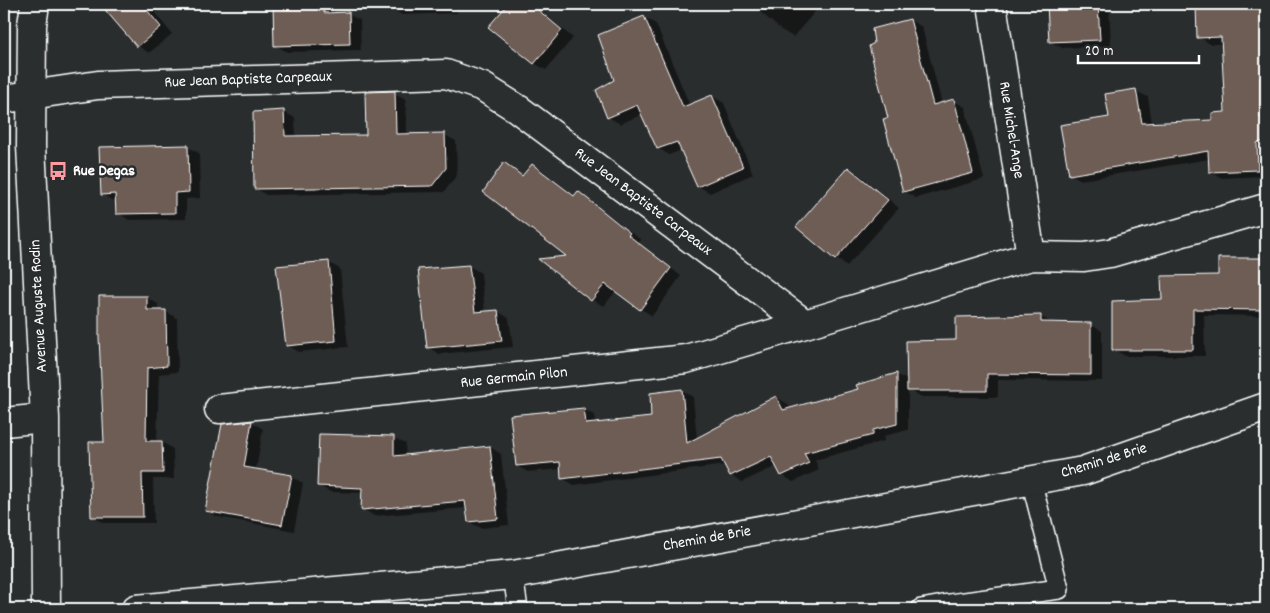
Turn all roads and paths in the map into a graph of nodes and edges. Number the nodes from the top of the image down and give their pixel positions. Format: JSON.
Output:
{"nodes":[{"id":1,"x":35,"y":4,"type":"edge"},
{"id":2,"x":992,"y":4,"type":"edge"},
{"id":3,"x":32,"y":96,"type":"junction"},
{"id":4,"x":4,"y":99,"type":"edge"},
{"id":5,"x":1266,"y":208,"type":"edge"},
{"id":6,"x":1031,"y":256,"type":"junction"},
{"id":7,"x":805,"y":324,"type":"junction"},
{"id":8,"x":1266,"y":407,"type":"edge"},
{"id":9,"x":219,"y":409,"type":"dead end"},
{"id":10,"x":45,"y":418,"type":"junction"},
{"id":11,"x":4,"y":422,"type":"edge"},
{"id":12,"x":1031,"y":480,"type":"junction"},
{"id":13,"x":513,"y":575,"type":"junction"},
{"id":14,"x":46,"y":609,"type":"edge"},
{"id":15,"x":136,"y":609,"type":"edge"},
{"id":16,"x":518,"y":609,"type":"edge"},
{"id":17,"x":921,"y":609,"type":"edge"}],
"edges":[{"from":1,"to":3,"type":"street","name":"Avenue Auguste Rodin"},
{"from":2,"to":6,"type":"street","name":"Rue Michel-Ange"},
{"from":3,"to":4,"type":"street","name":"Rue Jean Baptiste Carpeaux"},
{"from":3,"to":7,"type":"street","name":"Rue Jean Baptiste Carpeaux"},
{"from":3,"to":10,"type":"street","name":"Avenue Auguste Rodin"},
{"from":5,"to":6,"type":"street"},
{"from":6,"to":7,"type":"street"},
{"from":7,"to":9,"type":"street","name":"Rue Germain Pilon"},
{"from":8,"to":12,"type":"street","name":"Chemin de Brie"},
{"from":10,"to":11,"type":"street"},
{"from":10,"to":14,"type":"street","name":"Avenue Auguste Rodin"},
{"from":12,"to":13,"type":"street","name":"Chemin de Brie"},
{"from":12,"to":17,"type":"lane"},
{"from":13,"to":15,"type":"street","name":"Chemin de Brie"},
{"from":13,"to":16,"type":"lane"}]}
